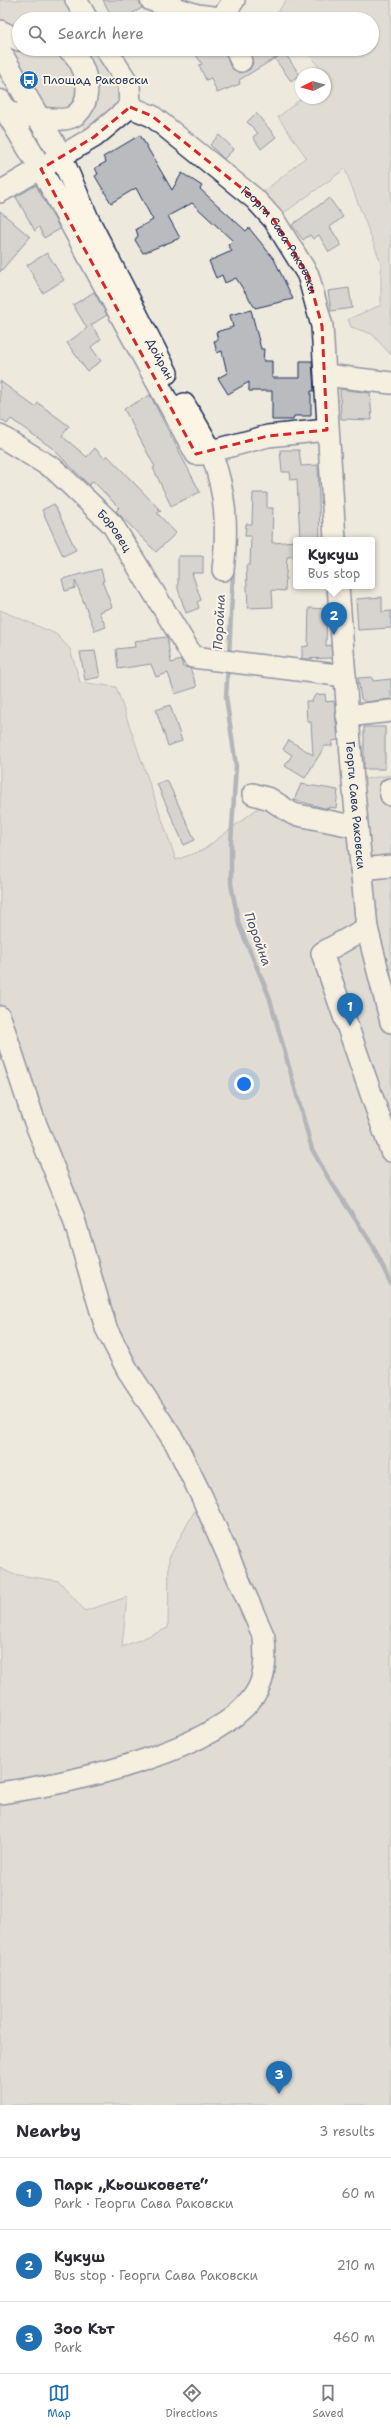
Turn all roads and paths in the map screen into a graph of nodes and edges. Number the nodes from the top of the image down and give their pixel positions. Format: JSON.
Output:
{"nodes":[{"id":1,"x":76,"y":0,"type":"edge"},
{"id":2,"x":151,"y":0,"type":"edge"},
{"id":3,"x":234,"y":0,"type":"edge"},
{"id":4,"x":84,"y":12,"type":"edge"},
{"id":5,"x":188,"y":12,"type":"edge"},
{"id":6,"x":225,"y":12,"type":"edge"},
{"id":7,"x":0,"y":31,"type":"edge"},
{"id":8,"x":12,"y":37,"type":"edge"},
{"id":9,"x":0,"y":52,"type":"edge"},
{"id":10,"x":77,"y":56,"type":"edge"},
{"id":11,"x":110,"y":56,"type":"edge"},
{"id":12,"x":4,"y":107,"type":"edge"},
{"id":13,"x":130,"y":107,"type":"junction"},
{"id":14,"x":36,"y":116,"type":"junction"},
{"id":15,"x":61,"y":156,"type":"junction"},
{"id":16,"x":40,"y":169,"type":"junction"},
{"id":17,"x":0,"y":192,"type":"edge"},
{"id":18,"x":326,"y":375,"type":"junction"},
{"id":19,"x":391,"y":383,"type":"edge"},
{"id":20,"x":327,"y":430,"type":"junction"},
{"id":21,"x":0,"y":436,"type":"edge"},
{"id":22,"x":202,"y":451,"type":"junction"},
{"id":23,"x":335,"y":537,"type":"edge"},
{"id":24,"x":223,"y":570,"type":"dead end"},
{"id":25,"x":338,"y":589,"type":"edge"},
{"id":26,"x":345,"y":676,"type":"junction"},
{"id":27,"x":391,"y":711,"type":"edge"},
{"id":28,"x":347,"y":716,"type":"junction"},
{"id":29,"x":253,"y":794,"type":"dead end"},
{"id":30,"x":357,"y":827,"type":"junction"},
{"id":31,"x":391,"y":866,"type":"edge"},
{"id":32,"x":361,"y":869,"type":"junction"},
{"id":33,"x":367,"y":928,"type":"junction"},
{"id":34,"x":391,"y":1022,"type":"edge"},
{"id":35,"x":2,"y":1028,"type":"edge"},
{"id":36,"x":391,"y":1151,"type":"edge"},
{"id":37,"x":0,"y":1793,"type":"edge"}],
"edges":[{"from":1,"to":4,"type":"street"},
{"from":2,"to":5,"type":"street"},
{"from":3,"to":6,"type":"street"},
{"from":7,"to":8,"type":"street"},
{"from":9,"to":14,"type":"main road"},
{"from":10,"to":14,"type":"street"},
{"from":11,"to":13,"type":"street"},
{"from":12,"to":14,"type":"street"},
{"from":12,"to":16,"type":"main road"},
{"from":13,"to":15,"type":"street"},
{"from":13,"to":18,"type":"street","name":"Георги Сава Раковски"},
{"from":14,"to":15,"type":"main road"},
{"from":15,"to":16,"type":"street"},
{"from":15,"to":22,"type":"street","name":"Дойран"},
{"from":16,"to":17,"type":"street"},
{"from":16,"to":22,"type":"street","name":"Дойран"},
{"from":18,"to":19,"type":"street"},
{"from":18,"to":20,"type":"street","name":"Георги Сава Раковски"},
{"from":20,"to":22,"type":"street"},
{"from":20,"to":23,"type":"street","name":"Георги Сава Раковски"},
{"from":21,"to":26,"type":"street","name":"Боровец"},
{"from":22,"to":24,"type":"street","name":"Дойран"},
{"from":25,"to":26,"type":"street","name":"Георги Сава Раковски"},
{"from":26,"to":28,"type":"street","name":"Георги Сава Раковски"},
{"from":27,"to":28,"type":"street"},
{"from":28,"to":30,"type":"street","name":"Георги Сава Раковски"},
{"from":29,"to":30,"type":"street"},
{"from":30,"to":32,"type":"street","name":"Георги Сава Раковски"},
{"from":31,"to":32,"type":"street"},
{"from":32,"to":33,"type":"street","name":"Георги Сава Раковски"},
{"from":33,"to":34,"type":"street","name":"Георги Сава Раковски"},
{"from":33,"to":36,"type":"street"},
{"from":35,"to":37,"type":"street"}]}
